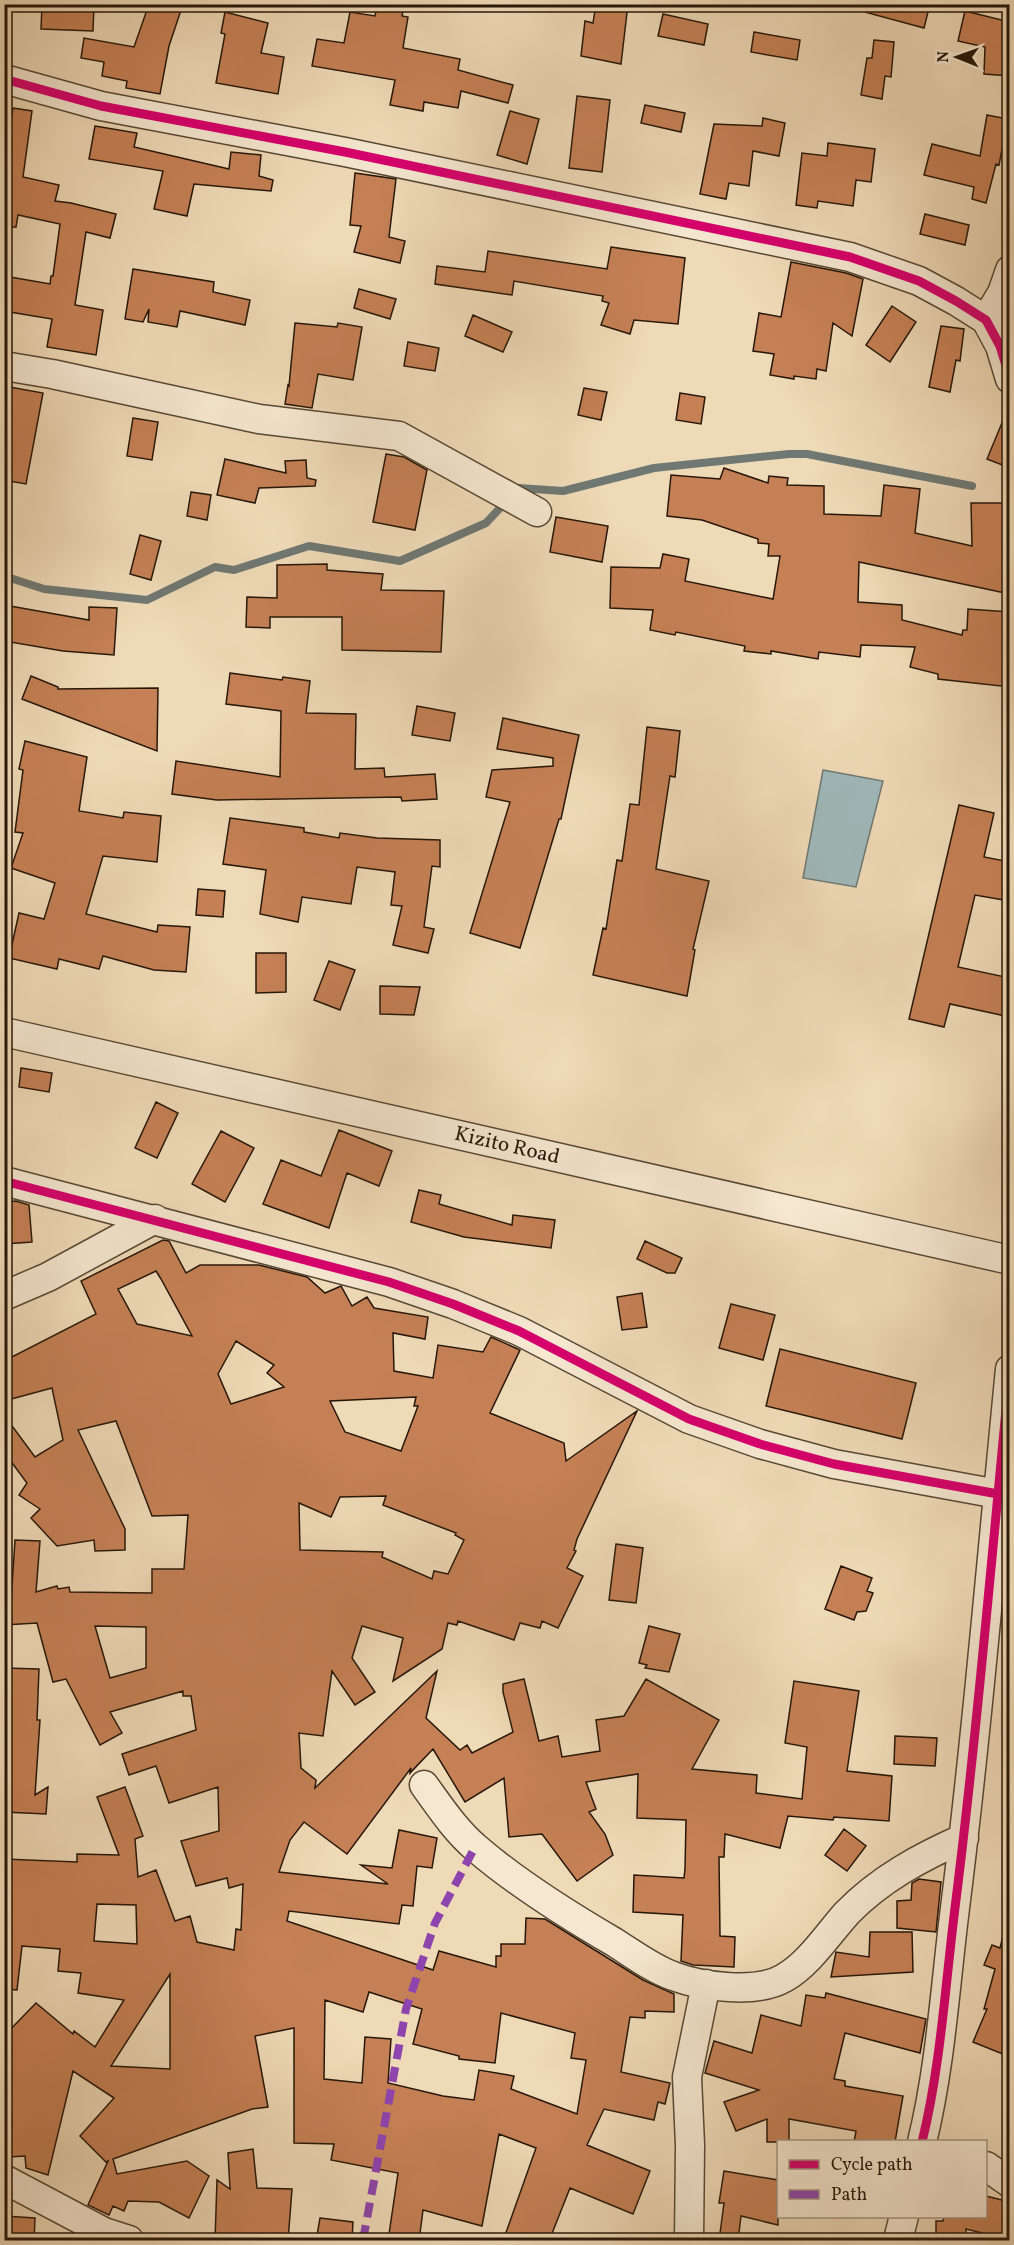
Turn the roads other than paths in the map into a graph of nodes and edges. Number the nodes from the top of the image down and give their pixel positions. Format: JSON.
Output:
{"nodes":[{"id":1,"x":4,"y":79,"type":"edge"},
{"id":2,"x":1010,"y":270,"type":"edge"},
{"id":3,"x":986,"y":320,"type":"junction"},
{"id":4,"x":4,"y":366,"type":"edge"},
{"id":5,"x":1010,"y":379,"type":"edge"},
{"id":6,"x":537,"y":512,"type":"dead end"},
{"id":7,"x":4,"y":1032,"type":"edge"},
{"id":8,"x":4,"y":1180,"type":"edge"},
{"id":9,"x":155,"y":1219,"type":"junction"},
{"id":10,"x":1010,"y":1260,"type":"edge"},
{"id":11,"x":4,"y":1296,"type":"edge"},
{"id":12,"x":1010,"y":1369,"type":"edge"},
{"id":13,"x":1002,"y":1476,"type":"edge"},
{"id":14,"x":424,"y":1785,"type":"dead end"},
{"id":15,"x":964,"y":1838,"type":"junction"},
{"id":16,"x":706,"y":1984,"type":"junction"},
{"id":17,"x":932,"y":2137,"type":"edge"},
{"id":18,"x":987,"y":2167,"type":"edge"},
{"id":19,"x":4,"y":2179,"type":"edge"},
{"id":20,"x":1010,"y":2183,"type":"edge"},
{"id":21,"x":903,"y":2218,"type":"edge"},
{"id":22,"x":129,"y":2241,"type":"edge"},
{"id":23,"x":689,"y":2241,"type":"edge"},
{"id":24,"x":898,"y":2241,"type":"edge"}],
"edges":[{"from":1,"to":3,"type":"street"},
{"from":2,"to":3,"type":"street"},
{"from":3,"to":5,"type":"street"},
{"from":4,"to":6,"type":"street"},
{"from":7,"to":10,"type":"street","name":"Kizito Road"},
{"from":8,"to":9,"type":"street"},
{"from":9,"to":11,"type":"street"},
{"from":9,"to":13,"type":"street"},
{"from":12,"to":13,"type":"street"},
{"from":13,"to":15,"type":"street"},
{"from":14,"to":16,"type":"street"},
{"from":15,"to":16,"type":"street"},
{"from":15,"to":17,"type":"street"},
{"from":16,"to":23,"type":"street"},
{"from":18,"to":20,"type":"street"},
{"from":19,"to":22,"type":"street"},
{"from":21,"to":24,"type":"street"}]}
